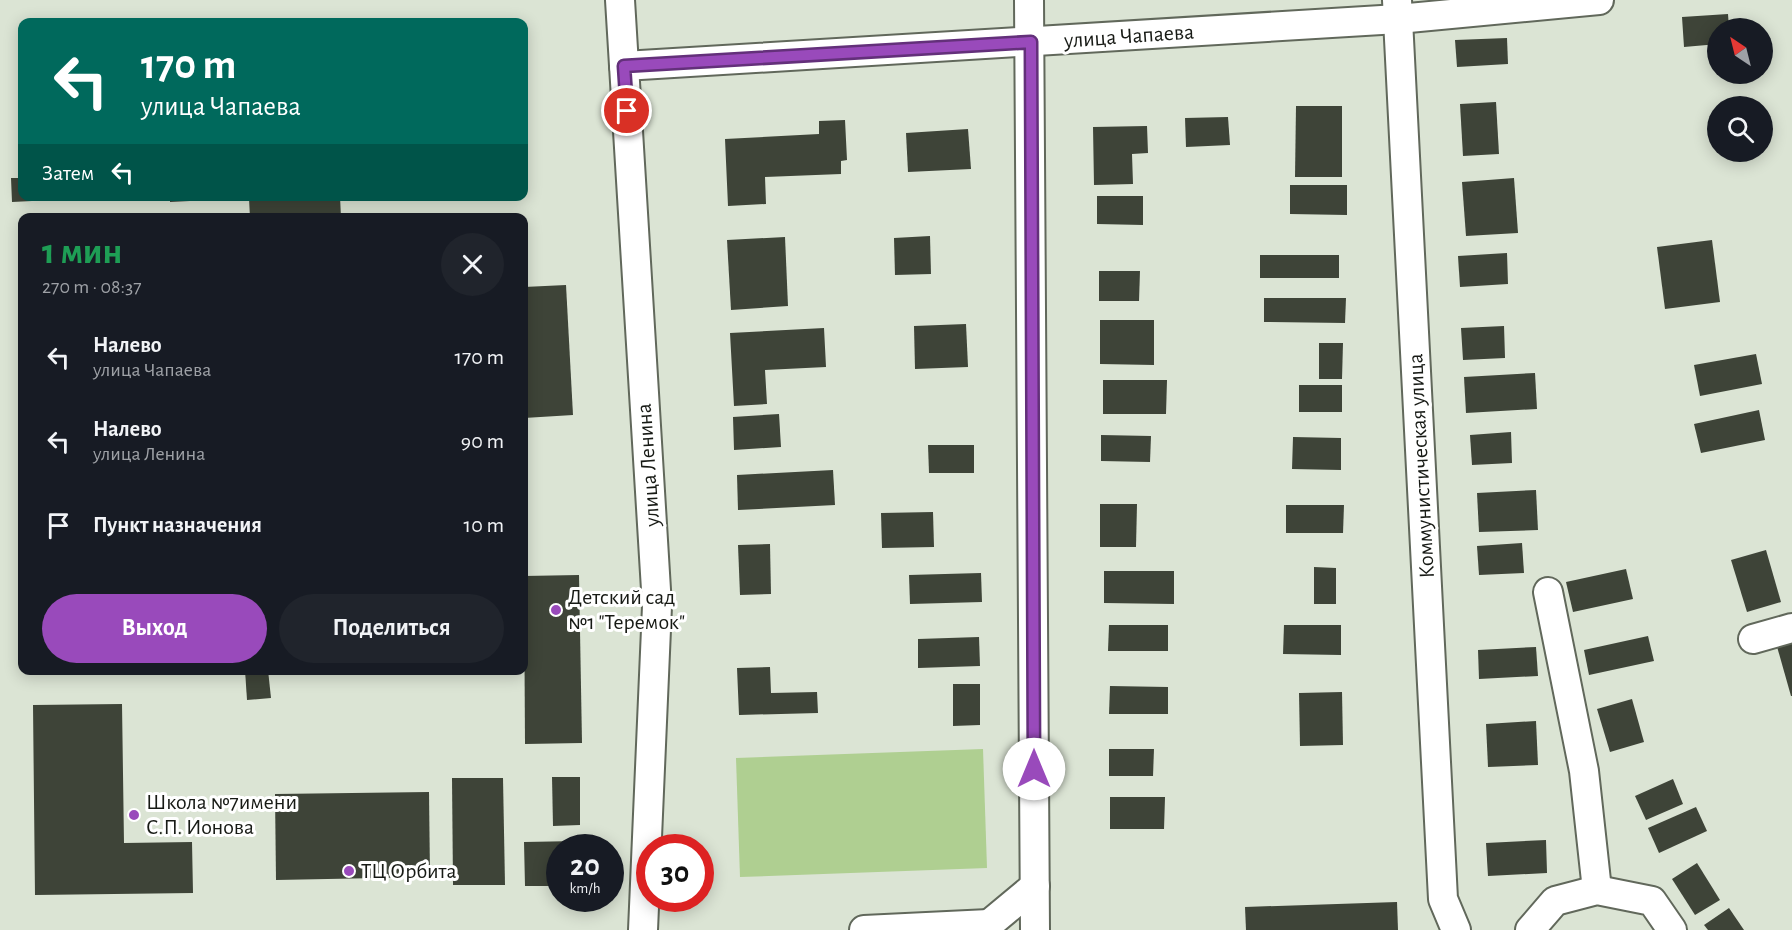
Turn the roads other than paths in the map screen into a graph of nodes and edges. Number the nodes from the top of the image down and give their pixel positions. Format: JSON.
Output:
{"nodes":[{"id":1,"x":620,"y":0,"type":"edge"},
{"id":2,"x":1029,"y":0,"type":"edge"},
{"id":3,"x":1599,"y":0,"type":"edge"},
{"id":4,"x":1398,"y":9,"type":"edge"},
{"id":5,"x":1031,"y":42,"type":"junction"},
{"id":6,"x":624,"y":66,"type":"junction"},
{"id":7,"x":1548,"y":592,"type":"dead end"},
{"id":8,"x":1792,"y":628,"type":"edge"},
{"id":9,"x":1753,"y":639,"type":"dead end"},
{"id":10,"x":1035,"y":886,"type":"junction"},
{"id":11,"x":1597,"y":890,"type":"junction"},
{"id":12,"x":986,"y":927,"type":"edge"},
{"id":13,"x":643,"y":930,"type":"edge"},
{"id":14,"x":864,"y":930,"type":"edge"},
{"id":15,"x":1035,"y":930,"type":"edge"},
{"id":16,"x":1456,"y":930,"type":"edge"},
{"id":17,"x":1530,"y":930,"type":"edge"},
{"id":18,"x":1672,"y":930,"type":"edge"}],
"edges":[{"from":1,"to":6,"type":"street","name":"улица Ленина"},
{"from":2,"to":5,"type":"street"},
{"from":3,"to":4,"type":"street","name":"улица Чапаева"},
{"from":4,"to":5,"type":"street","name":"улица Чапаева"},
{"from":4,"to":16,"type":"street","name":"Коммунистическая улица"},
{"from":5,"to":6,"type":"street","name":"улица Чапаева"},
{"from":5,"to":10,"type":"street"},
{"from":6,"to":13,"type":"street","name":"улица Ленина"},
{"from":7,"to":11,"type":"street"},
{"from":8,"to":9,"type":"street"},
{"from":10,"to":12,"type":"street"},
{"from":10,"to":15,"type":"street"},
{"from":11,"to":17,"type":"street"},
{"from":11,"to":18,"type":"street"},
{"from":12,"to":14,"type":"street"}]}
